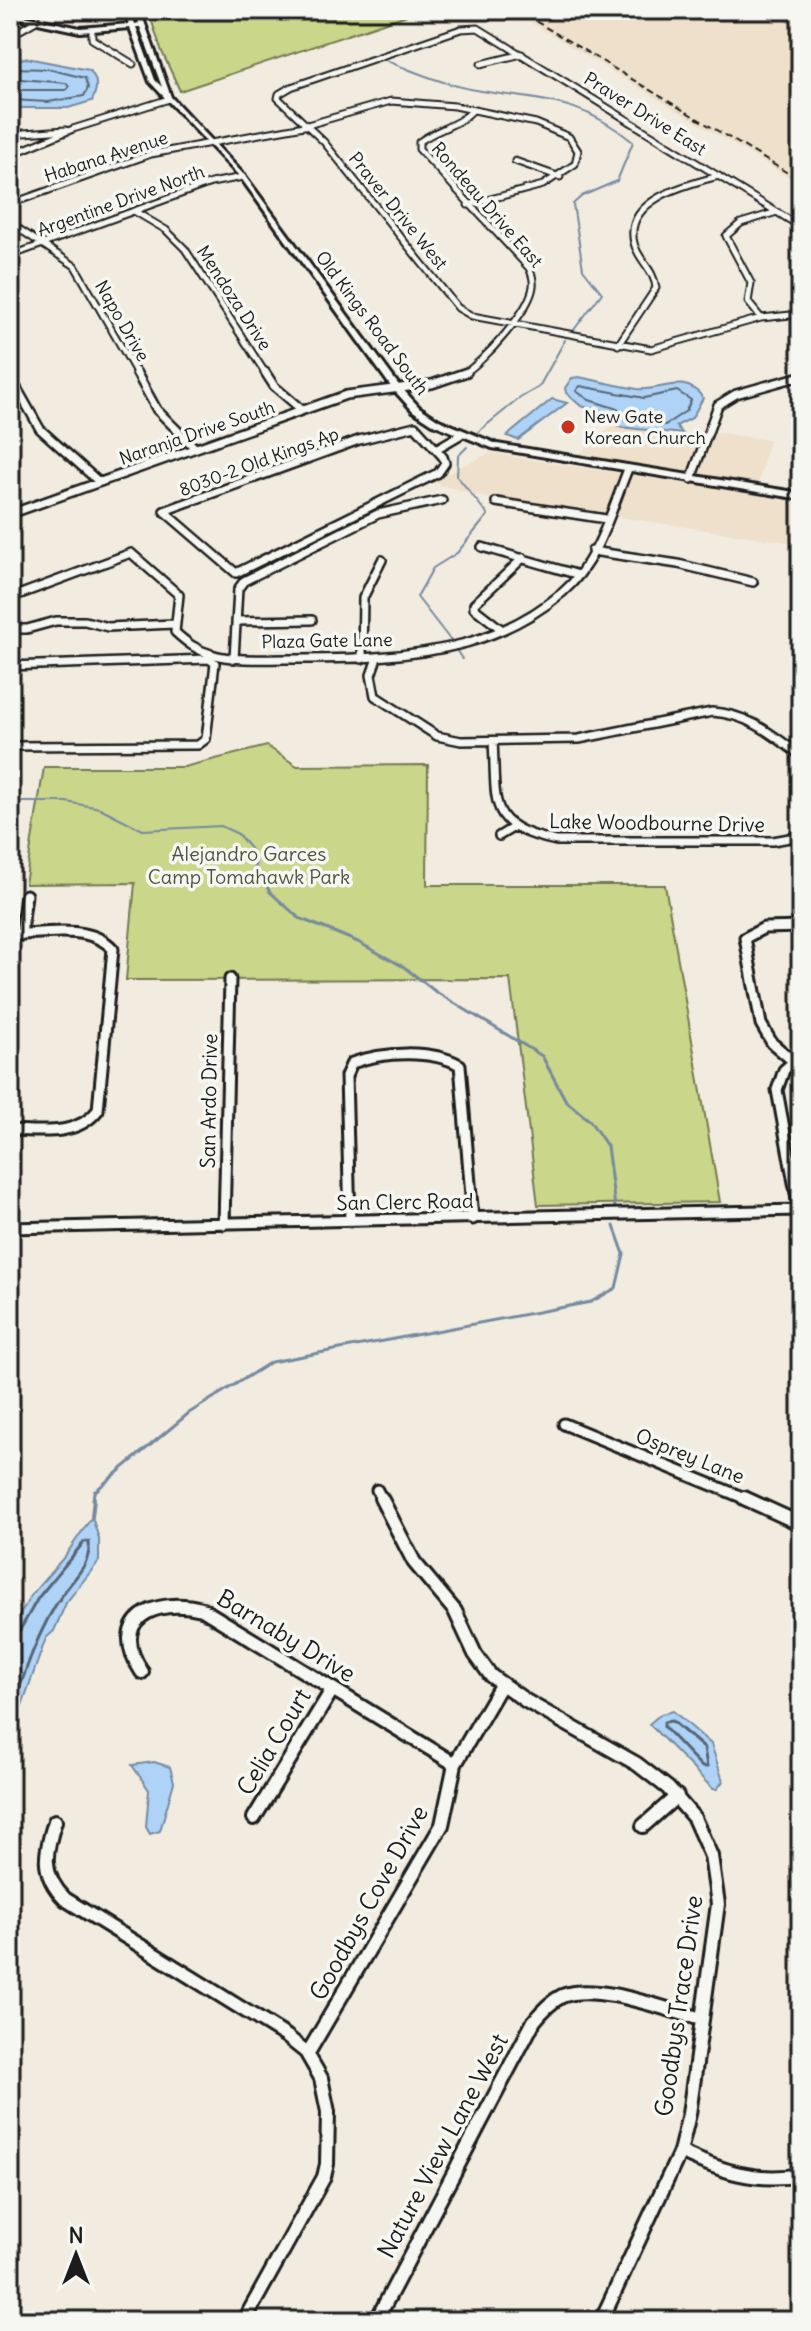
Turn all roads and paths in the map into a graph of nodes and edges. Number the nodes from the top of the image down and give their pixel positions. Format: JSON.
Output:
{"nodes":[{"id":1,"x":127,"y":10,"type":"edge"},
{"id":2,"x":137,"y":10,"type":"edge"},
{"id":3,"x":10,"y":15,"type":"edge"},
{"id":4,"x":36,"y":21,"type":"junction"},
{"id":5,"x":143,"y":25,"type":"junction"},
{"id":6,"x":134,"y":26,"type":"junction"},
{"id":7,"x":92,"y":30,"type":"junction"},
{"id":8,"x":10,"y":36,"type":"edge"},
{"id":9,"x":522,"y":54,"type":"junction"},
{"id":10,"x":133,"y":64,"type":"dead end"},
{"id":11,"x":481,"y":64,"type":"dead end"},
{"id":12,"x":279,"y":94,"type":"joint"},
{"id":13,"x":169,"y":99,"type":"junction"},
{"id":14,"x":473,"y":110,"type":"junction"},
{"id":15,"x":306,"y":126,"type":"junction"},
{"id":16,"x":73,"y":129,"type":"junction"},
{"id":17,"x":10,"y":134,"type":"edge"},
{"id":18,"x":211,"y":141,"type":"junction"},
{"id":19,"x":10,"y":155,"type":"edge"},
{"id":20,"x":515,"y":161,"type":"dead end"},
{"id":21,"x":719,"y":176,"type":"junction"},
{"id":22,"x":243,"y":177,"type":"junction"},
{"id":23,"x":560,"y":177,"type":"junction"},
{"id":24,"x":10,"y":204,"type":"edge"},
{"id":25,"x":468,"y":205,"type":"junction"},
{"id":26,"x":134,"y":211,"type":"junction"},
{"id":27,"x":777,"y":212,"type":"junction"},
{"id":28,"x":10,"y":223,"type":"edge"},
{"id":29,"x":801,"y":227,"type":"edge"},
{"id":30,"x":43,"y":244,"type":"junction"},
{"id":31,"x":10,"y":256,"type":"edge"},
{"id":32,"x":801,"y":314,"type":"edge"},
{"id":33,"x":761,"y":318,"type":"junction"},
{"id":34,"x":511,"y":324,"type":"junction"},
{"id":35,"x":618,"y":345,"type":"junction"},
{"id":36,"x":10,"y":376,"type":"edge"},
{"id":37,"x":801,"y":376,"type":"edge"},
{"id":38,"x":395,"y":386,"type":"junction"},
{"id":39,"x":302,"y":410,"type":"junction"},
{"id":40,"x":430,"y":419,"type":"junction"},
{"id":41,"x":415,"y":426,"type":"junction"},
{"id":42,"x":460,"y":435,"type":"junction"},
{"id":43,"x":195,"y":448,"type":"junction"},
{"id":44,"x":436,"y":449,"type":"junction"},
{"id":45,"x":628,"y":469,"type":"junction"},
{"id":46,"x":691,"y":479,"type":"junction"},
{"id":47,"x":99,"y":482,"type":"junction"},
{"id":48,"x":801,"y":496,"type":"edge"},
{"id":49,"x":442,"y":500,"type":"dead end"},
{"id":50,"x":496,"y":502,"type":"dead end"},
{"id":51,"x":10,"y":514,"type":"edge"},
{"id":52,"x":606,"y":519,"type":"junction"},
{"id":53,"x":482,"y":547,"type":"dead end"},
{"id":54,"x":592,"y":551,"type":"junction"},
{"id":55,"x":523,"y":558,"type":"junction"},
{"id":56,"x":382,"y":560,"type":"dead end"},
{"id":57,"x":579,"y":575,"type":"junction"},
{"id":58,"x":753,"y":582,"type":"dead end"},
{"id":59,"x":10,"y":598,"type":"edge"},
{"id":60,"x":312,"y":620,"type":"dead end"},
{"id":61,"x":236,"y":621,"type":"junction"},
{"id":62,"x":174,"y":624,"type":"junction"},
{"id":63,"x":10,"y":629,"type":"edge"},
{"id":64,"x":501,"y":629,"type":"junction"},
{"id":65,"x":377,"y":658,"type":"junction"},
{"id":66,"x":234,"y":659,"type":"junction"},
{"id":67,"x":362,"y":659,"type":"junction"},
{"id":68,"x":10,"y":666,"type":"edge"},
{"id":69,"x":493,"y":741,"type":"junction"},
{"id":70,"x":10,"y":746,"type":"edge"},
{"id":71,"x":801,"y":756,"type":"edge"},
{"id":72,"x":514,"y":827,"type":"junction"},
{"id":73,"x":499,"y":836,"type":"dead end"},
{"id":74,"x":801,"y":836,"type":"edge"},
{"id":75,"x":26,"y":895,"type":"dead end"},
{"id":76,"x":801,"y":927,"type":"edge"},
{"id":77,"x":10,"y":935,"type":"edge"},
{"id":78,"x":21,"y":935,"type":"junction"},
{"id":79,"x":230,"y":979,"type":"dead end"},
{"id":80,"x":797,"y":1058,"type":"edge"},
{"id":81,"x":10,"y":1130,"type":"edge"},
{"id":82,"x":800,"y":1210,"type":"edge"},
{"id":83,"x":473,"y":1219,"type":"junction"},
{"id":84,"x":350,"y":1221,"type":"junction"},
{"id":85,"x":224,"y":1224,"type":"junction"},
{"id":86,"x":10,"y":1228,"type":"edge"},
{"id":87,"x":564,"y":1424,"type":"dead end"},
{"id":88,"x":377,"y":1490,"type":"dead end"},
{"id":89,"x":801,"y":1524,"type":"edge"},
{"id":90,"x":142,"y":1672,"type":"dead end"},
{"id":91,"x":501,"y":1685,"type":"junction"},
{"id":92,"x":332,"y":1690,"type":"junction"},
{"id":93,"x":455,"y":1764,"type":"junction"},
{"id":94,"x":677,"y":1796,"type":"junction"},
{"id":95,"x":254,"y":1818,"type":"dead end"},
{"id":96,"x":55,"y":1821,"type":"dead end"},
{"id":97,"x":643,"y":1826,"type":"dead end"},
{"id":98,"x":702,"y":2019,"type":"junction"},
{"id":99,"x":308,"y":2053,"type":"junction"},
{"id":100,"x":680,"y":2152,"type":"junction"},
{"id":101,"x":801,"y":2175,"type":"edge"},
{"id":102,"x":244,"y":2321,"type":"edge"},
{"id":103,"x":376,"y":2321,"type":"edge"},
{"id":104,"x":601,"y":2321,"type":"edge"}],
"edges":[{"from":1,"to":6,"type":"street","name":"Old Kings Road South"},
{"from":2,"to":5,"type":"street","name":"Old Kings Road South"},
{"from":3,"to":4,"type":"street"},
{"from":4,"to":7,"type":"street"},
{"from":4,"to":8,"type":"street"},
{"from":5,"to":6,"type":"street"},
{"from":5,"to":13,"type":"street","name":"Old Kings Road South"},
{"from":6,"to":7,"type":"street"},
{"from":6,"to":13,"type":"street","name":"Old Kings Road South"},
{"from":7,"to":10,"type":"street"},
{"from":9,"to":11,"type":"street"},
{"from":9,"to":12,"type":"street","name":"Praver Drive East"},
{"from":9,"to":21,"type":"street","name":"Praver Drive East"},
{"from":12,"to":15,"type":"street","name":"Praver Drive West"},
{"from":13,"to":16,"type":"street"},
{"from":13,"to":18,"type":"street","name":"Old Kings Road South"},
{"from":14,"to":15,"type":"street","name":"Habana Avenue"},
{"from":14,"to":23,"type":"street","name":"Habana Avenue"},
{"from":14,"to":25,"type":"street","name":"Rondeau Drive East"},
{"from":15,"to":18,"type":"street","name":"Habana Avenue"},
{"from":15,"to":34,"type":"street","name":"Praver Drive West"},
{"from":16,"to":17,"type":"street"},
{"from":16,"to":19,"type":"street"},
{"from":18,"to":22,"type":"street","name":"Old Kings Road South"},
{"from":18,"to":24,"type":"street","name":"Habana Avenue"},
{"from":20,"to":23,"type":"street"},
{"from":21,"to":27,"type":"street","name":"Praver Drive East"},
{"from":21,"to":35,"type":"street"},
{"from":22,"to":26,"type":"street","name":"Argentine Drive North"},
{"from":22,"to":38,"type":"street","name":"Old Kings Road South"},
{"from":23,"to":25,"type":"street"},
{"from":25,"to":34,"type":"street","name":"Rondeau Drive East"},
{"from":26,"to":30,"type":"street","name":"Argentine Drive North"},
{"from":26,"to":39,"type":"street","name":"Mendoza Drive"},
{"from":27,"to":29,"type":"street","name":"Praver Drive East"},
{"from":27,"to":33,"type":"street"},
{"from":28,"to":30,"type":"street","name":"Napo Drive"},
{"from":30,"to":31,"type":"street","name":"Argentine Drive North"},
{"from":30,"to":43,"type":"street","name":"Napo Drive"},
{"from":32,"to":33,"type":"street","name":"Praver Drive West"},
{"from":33,"to":35,"type":"street","name":"Praver Drive West"},
{"from":34,"to":35,"type":"street","name":"Praver Drive West"},
{"from":34,"to":38,"type":"street","name":"Rondeau Drive East"},
{"from":36,"to":47,"type":"street"},
{"from":37,"to":46,"type":"street"},
{"from":38,"to":39,"type":"street","name":"Naranja Drive South"},
{"from":38,"to":40,"type":"street","name":"Old Kings Road South"},
{"from":39,"to":43,"type":"street","name":"Naranja Drive South"},
{"from":40,"to":41,"type":"street"},
{"from":40,"to":42,"type":"street","name":"Old Kings Road South"},
{"from":41,"to":44,"type":"street"},
{"from":41,"to":44,"type":"street","name":"8030-2 Old Kings Ap"},
{"from":42,"to":44,"type":"street"},
{"from":42,"to":45,"type":"street","name":"Old Kings Road South"},
{"from":43,"to":47,"type":"street","name":"Naranja Drive South"},
{"from":45,"to":46,"type":"street","name":"Old Kings Road South"},
{"from":45,"to":52,"type":"street","name":"Plaza Gate Lane"},
{"from":46,"to":48,"type":"street","name":"Old Kings Road South"},
{"from":47,"to":51,"type":"street","name":"Naranja Drive South"},
{"from":49,"to":61,"type":"street"},
{"from":50,"to":52,"type":"street"},
{"from":52,"to":54,"type":"street","name":"Plaza Gate Lane"},
{"from":53,"to":55,"type":"street"},
{"from":54,"to":57,"type":"street","name":"Plaza Gate Lane"},
{"from":54,"to":58,"type":"street"},
{"from":55,"to":57,"type":"street"},
{"from":55,"to":64,"type":"street"},
{"from":56,"to":67,"type":"street"},
{"from":57,"to":64,"type":"street","name":"Plaza Gate Lane"},
{"from":59,"to":62,"type":"street"},
{"from":60,"to":61,"type":"street"},
{"from":61,"to":66,"type":"street"},
{"from":62,"to":63,"type":"street"},
{"from":62,"to":66,"type":"street","name":"Plaza Gate Lane"},
{"from":64,"to":65,"type":"street","name":"Plaza Gate Lane"},
{"from":65,"to":67,"type":"street","name":"Plaza Gate Lane"},
{"from":65,"to":69,"type":"street"},
{"from":66,"to":67,"type":"street","name":"Plaza Gate Lane"},
{"from":68,"to":70,"type":"street"},
{"from":69,"to":71,"type":"street"},
{"from":69,"to":72,"type":"street"},
{"from":72,"to":73,"type":"street"},
{"from":72,"to":74,"type":"street","name":"Lake Woodbourne Drive"},
{"from":75,"to":78,"type":"street"},
{"from":76,"to":80,"type":"street"},
{"from":77,"to":78,"type":"street"},
{"from":78,"to":81,"type":"street"},
{"from":79,"to":85,"type":"street","name":"San Ardo Drive"},
{"from":80,"to":82,"type":"street"},
{"from":82,"to":83,"type":"street","name":"San Clerc Road"},
{"from":83,"to":84,"type":"street","name":"San Clerc Road"},
{"from":83,"to":84,"type":"street"},
{"from":84,"to":85,"type":"street","name":"San Clerc Road"},
{"from":85,"to":86,"type":"street","name":"San Clerc Road"},
{"from":87,"to":89,"type":"street","name":"Osprey Lane"},
{"from":88,"to":91,"type":"street","name":"Goodbys Trace Drive"},
{"from":90,"to":92,"type":"street","name":"Barnaby Drive"},
{"from":91,"to":93,"type":"street","name":"Goodbys Cove Drive"},
{"from":91,"to":94,"type":"street","name":"Goodbys Trace Drive"},
{"from":92,"to":93,"type":"street","name":"Barnaby Drive"},
{"from":92,"to":95,"type":"street","name":"Celia Court"},
{"from":93,"to":99,"type":"street","name":"Goodbys Cove Drive"},
{"from":94,"to":97,"type":"street"},
{"from":94,"to":98,"type":"street","name":"Goodbys Trace Drive"},
{"from":96,"to":99,"type":"street"},
{"from":98,"to":100,"type":"street","name":"Goodbys Trace Drive"},
{"from":98,"to":103,"type":"street","name":"Nature View Lane West"},
{"from":99,"to":102,"type":"street"},
{"from":100,"to":101,"type":"street"},
{"from":100,"to":104,"type":"street","name":"Goodbys Trace Drive"}]}
